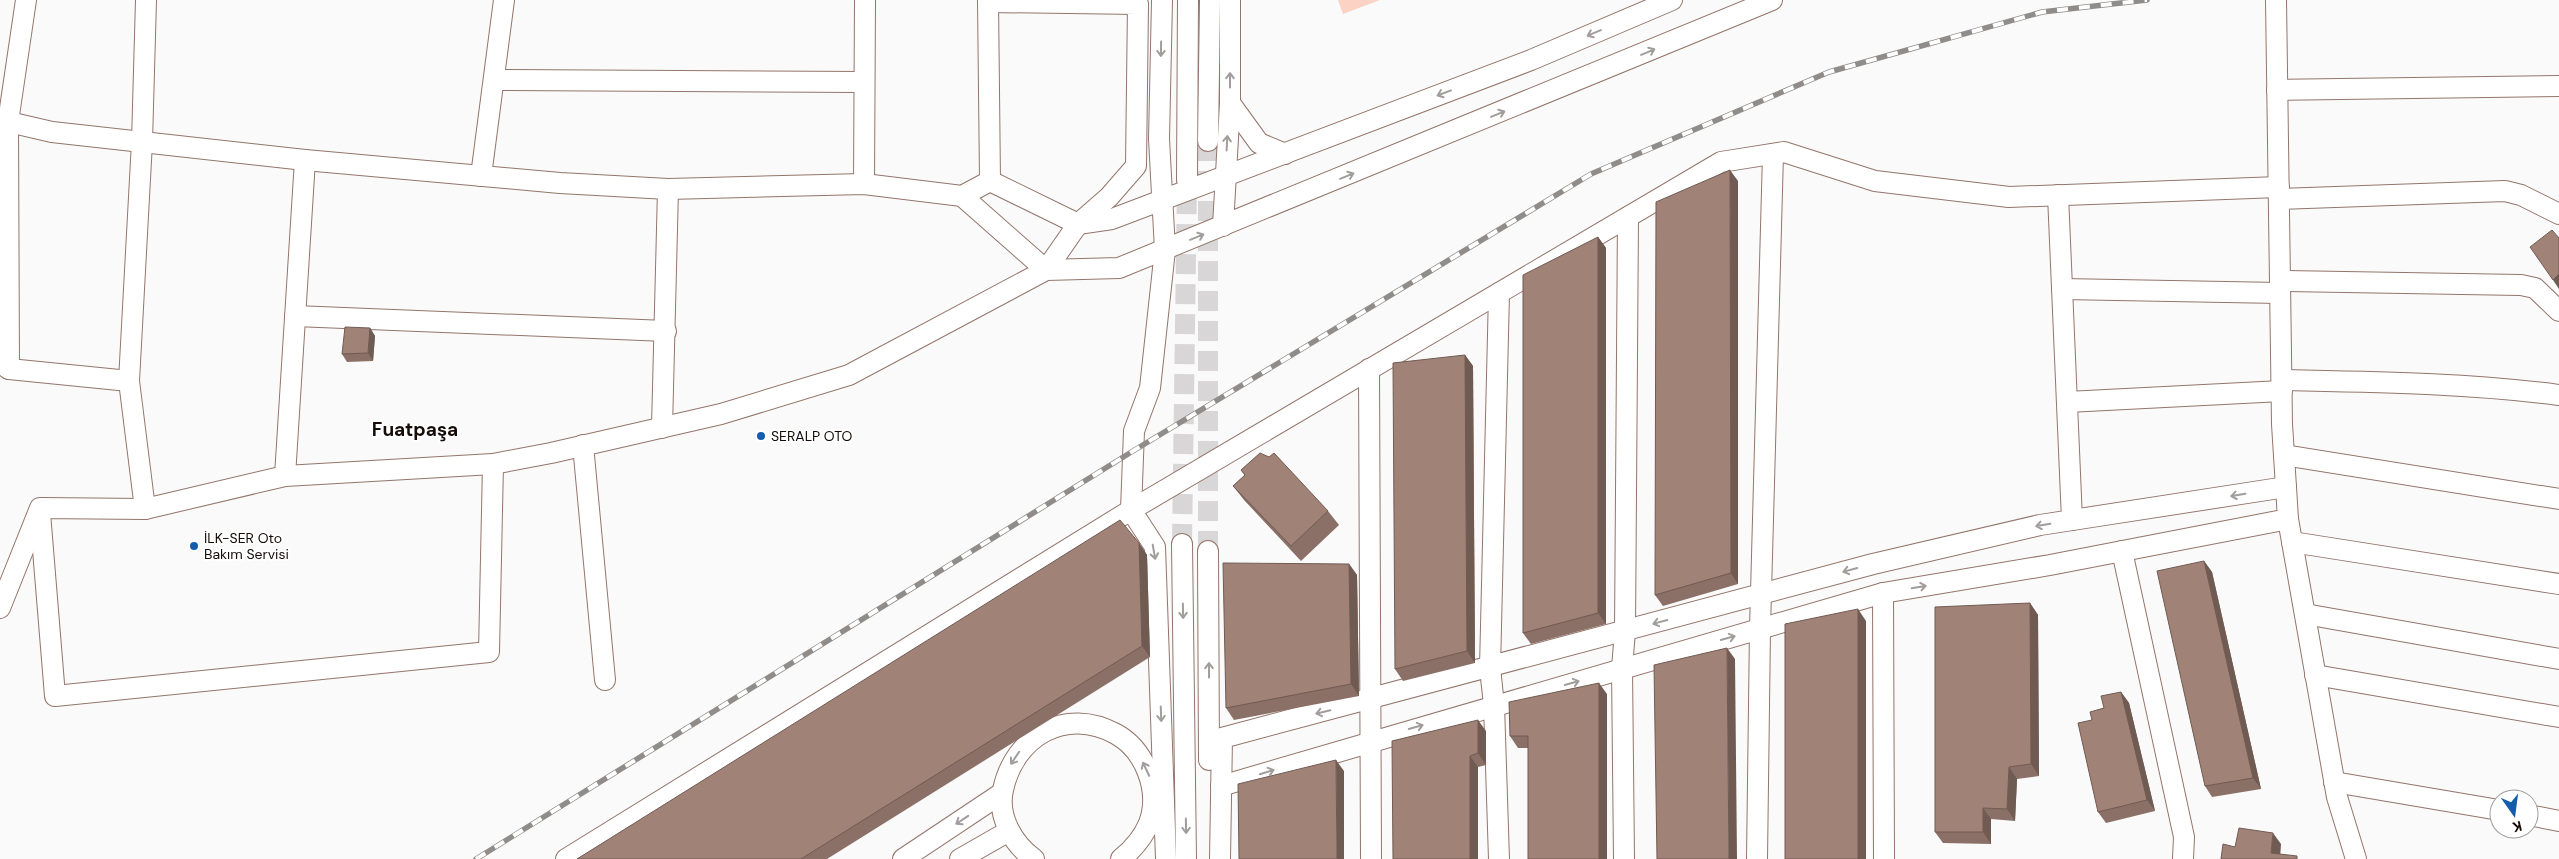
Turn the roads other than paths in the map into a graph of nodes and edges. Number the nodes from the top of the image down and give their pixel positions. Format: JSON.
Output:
{"nodes":[{"id":1,"x":26,"y":0,"type":"edge"},
{"id":2,"x":146,"y":0,"type":"edge"},
{"id":3,"x":504,"y":0,"type":"edge"},
{"id":4,"x":865,"y":0,"type":"edge"},
{"id":5,"x":1162,"y":0,"type":"edge"},
{"id":6,"x":1188,"y":0,"type":"edge"},
{"id":7,"x":1210,"y":0,"type":"edge"},
{"id":8,"x":1230,"y":0,"type":"edge"},
{"id":9,"x":1672,"y":0,"type":"edge"},
{"id":10,"x":1772,"y":0,"type":"edge"},
{"id":11,"x":2276,"y":0,"type":"edge"},
{"id":12,"x":988,"y":1,"type":"edge"},
{"id":13,"x":9,"y":56,"type":"edge"},
{"id":14,"x":494,"y":80,"type":"junction"},
{"id":15,"x":863,"y":82,"type":"junction"},
{"id":16,"x":2559,"y":86,"type":"edge"},
{"id":17,"x":2278,"y":90,"type":"junction"},
{"id":18,"x":1230,"y":103,"type":"junction"},
{"id":19,"x":4,"y":121,"type":"edge"},
{"id":20,"x":142,"y":142,"type":"junction"},
{"id":21,"x":1208,"y":142,"type":"tunnel mouth"},
{"id":22,"x":1285,"y":154,"type":"junction"},
{"id":23,"x":1773,"y":154,"type":"junction"},
{"id":24,"x":305,"y":160,"type":"junction"},
{"id":25,"x":482,"y":176,"type":"junction"},
{"id":26,"x":1225,"y":177,"type":"junction"},
{"id":27,"x":990,"y":180,"type":"junction"},
{"id":28,"x":1187,"y":180,"type":"tunnel mouth"},
{"id":29,"x":864,"y":184,"type":"junction"},
{"id":30,"x":668,"y":189,"type":"junction"},
{"id":31,"x":2279,"y":193,"type":"junction"},
{"id":32,"x":2058,"y":195,"type":"junction"},
{"id":33,"x":962,"y":196,"type":"junction"},
{"id":34,"x":1162,"y":200,"type":"junction"},
{"id":35,"x":2559,"y":214,"type":"edge"},
{"id":36,"x":1628,"y":217,"type":"junction"},
{"id":37,"x":1078,"y":224,"type":"junction"},
{"id":38,"x":1223,"y":226,"type":"junction"},
{"id":39,"x":1165,"y":250,"type":"junction"},
{"id":40,"x":1046,"y":270,"type":"junction"},
{"id":41,"x":2280,"y":287,"type":"junction"},
{"id":42,"x":2062,"y":289,"type":"junction"},
{"id":43,"x":1499,"y":293,"type":"junction"},
{"id":44,"x":2559,"y":311,"type":"edge"},
{"id":45,"x":295,"y":316,"type":"junction"},
{"id":46,"x":666,"y":331,"type":"junction"},
{"id":47,"x":5,"y":366,"type":"edge"},
{"id":48,"x":1369,"y":369,"type":"junction"},
{"id":49,"x":129,"y":381,"type":"junction"},
{"id":50,"x":2282,"y":385,"type":"junction"},
{"id":51,"x":2559,"y":395,"type":"edge"},
{"id":52,"x":2067,"y":402,"type":"junction"},
{"id":53,"x":662,"y":428,"type":"junction"},
{"id":54,"x":583,"y":445,"type":"junction"},
{"id":55,"x":2284,"y":455,"type":"junction"},
{"id":56,"x":493,"y":464,"type":"junction"},
{"id":57,"x":285,"y":476,"type":"junction"},
{"id":58,"x":2286,"y":488,"type":"junction"},
{"id":59,"x":2559,"y":499,"type":"edge"},
{"id":60,"x":40,"y":508,"type":"junction"},
{"id":61,"x":145,"y":509,"type":"junction"},
{"id":62,"x":1131,"y":510,"type":"junction"},
{"id":63,"x":2288,"y":519,"type":"junction"},
{"id":64,"x":2072,"y":520,"type":"junction"},
{"id":65,"x":2292,"y":542,"type":"junction"},
{"id":66,"x":1182,"y":544,"type":"tunnel mouth"},
{"id":67,"x":1208,"y":551,"type":"tunnel mouth"},
{"id":68,"x":2122,"y":551,"type":"junction"},
{"id":69,"x":2559,"y":584,"type":"edge"},
{"id":70,"x":1882,"y":593,"type":"junction"},
{"id":71,"x":1762,"y":594,"type":"junction"},
{"id":72,"x":0,"y":608,"type":"edge"},
{"id":73,"x":2304,"y":614,"type":"junction"},
{"id":74,"x":1760,"y":628,"type":"junction"},
{"id":75,"x":1625,"y":631,"type":"junction"},
{"id":76,"x":2559,"y":659,"type":"edge"},
{"id":77,"x":1490,"y":668,"type":"junction"},
{"id":78,"x":1622,"y":668,"type":"junction"},
{"id":79,"x":2316,"y":675,"type":"junction"},
{"id":80,"x":606,"y":680,"type":"dead end"},
{"id":81,"x":1370,"y":700,"type":"junction"},
{"id":82,"x":1494,"y":705,"type":"junction"},
{"id":83,"x":2559,"y":717,"type":"edge"},
{"id":84,"x":1369,"y":741,"type":"junction"},
{"id":85,"x":2334,"y":782,"type":"junction"},
{"id":86,"x":1221,"y":786,"type":"junction"},
{"id":87,"x":1002,"y":792,"type":"junction"},
{"id":88,"x":2489,"y":808,"type":"edge"},
{"id":89,"x":2539,"y":818,"type":"edge"},
{"id":90,"x":2559,"y":821,"type":"edge"},
{"id":91,"x":1009,"y":831,"type":"junction"},
{"id":92,"x":566,"y":859,"type":"edge"},
{"id":93,"x":903,"y":859,"type":"edge"},
{"id":94,"x":960,"y":859,"type":"edge"},
{"id":95,"x":1034,"y":859,"type":"edge"},
{"id":96,"x":1121,"y":859,"type":"edge"},
{"id":97,"x":1166,"y":859,"type":"edge"},
{"id":98,"x":1186,"y":859,"type":"edge"},
{"id":99,"x":1210,"y":859,"type":"edge"},
{"id":100,"x":1220,"y":859,"type":"edge"},
{"id":101,"x":1371,"y":859,"type":"edge"},
{"id":102,"x":1499,"y":859,"type":"edge"},
{"id":103,"x":1624,"y":859,"type":"edge"},
{"id":104,"x":1757,"y":859,"type":"edge"},
{"id":105,"x":1884,"y":859,"type":"edge"},
{"id":106,"x":2183,"y":859,"type":"edge"},
{"id":107,"x":2356,"y":859,"type":"edge"}],
"edges":[{"from":1,"to":13,"type":"street"},
{"from":2,"to":20,"type":"street"},
{"from":3,"to":14,"type":"street"},
{"from":4,"to":15,"type":"street"},
{"from":5,"to":34,"type":"street","one_way":true},
{"from":6,"to":28,"type":"street"},
{"from":7,"to":21,"type":"street"},
{"from":18,"to":8,"type":"street","one_way":true},
{"from":9,"to":22,"type":"street","one_way":true},
{"from":38,"to":10,"type":"street","one_way":true},
{"from":11,"to":17,"type":"street"},
{"from":12,"to":27,"type":"street"},
{"from":12,"to":37,"type":"street"},
{"from":13,"to":19,"type":"street"},
{"from":14,"to":15,"type":"street"},
{"from":14,"to":25,"type":"street"},
{"from":15,"to":29,"type":"street"},
{"from":16,"to":17,"type":"street"},
{"from":17,"to":31,"type":"street"},
{"from":18,"to":22,"type":"street"},
{"from":26,"to":18,"type":"street","one_way":true},
{"from":19,"to":20,"type":"street"},
{"from":19,"to":47,"type":"street"},
{"from":20,"to":24,"type":"street"},
{"from":20,"to":49,"type":"street"},
{"from":22,"to":26,"type":"street"},
{"from":23,"to":32,"type":"street"},
{"from":23,"to":36,"type":"street"},
{"from":23,"to":71,"type":"street"},
{"from":24,"to":25,"type":"street"},
{"from":24,"to":45,"type":"street"},
{"from":25,"to":30,"type":"street"},
{"from":26,"to":34,"type":"street"},
{"from":26,"to":38,"type":"street"},
{"from":27,"to":33,"type":"street"},
{"from":27,"to":37,"type":"street"},
{"from":29,"to":30,"type":"street"},
{"from":29,"to":33,"type":"street"},
{"from":30,"to":46,"type":"street"},
{"from":31,"to":32,"type":"street"},
{"from":31,"to":35,"type":"street"},
{"from":31,"to":41,"type":"street"},
{"from":32,"to":42,"type":"street"},
{"from":33,"to":40,"type":"street"},
{"from":34,"to":37,"type":"street"},
{"from":34,"to":39,"type":"street"},
{"from":36,"to":43,"type":"street"},
{"from":36,"to":75,"type":"street"},
{"from":37,"to":40,"type":"street"},
{"from":39,"to":38,"type":"street","one_way":true},
{"from":39,"to":40,"type":"street"},
{"from":39,"to":62,"type":"street"},
{"from":40,"to":53,"type":"street"},
{"from":41,"to":42,"type":"street"},
{"from":41,"to":44,"type":"street"},
{"from":41,"to":50,"type":"street"},
{"from":42,"to":52,"type":"street"},
{"from":43,"to":48,"type":"street"},
{"from":43,"to":77,"type":"street"},
{"from":45,"to":46,"type":"street"},
{"from":45,"to":57,"type":"street"},
{"from":46,"to":53,"type":"street"},
{"from":47,"to":49,"type":"street"},
{"from":48,"to":62,"type":"street"},
{"from":48,"to":81,"type":"street"},
{"from":49,"to":61,"type":"street"},
{"from":50,"to":51,"type":"street"},
{"from":50,"to":52,"type":"street"},
{"from":50,"to":55,"type":"street"},
{"from":52,"to":64,"type":"street"},
{"from":53,"to":54,"type":"street"},
{"from":54,"to":56,"type":"street"},
{"from":54,"to":80,"type":"street"},
{"from":55,"to":58,"type":"street"},
{"from":55,"to":59,"type":"street"},
{"from":56,"to":57,"type":"street"},
{"from":56,"to":60,"type":"street"},
{"from":57,"to":61,"type":"street"},
{"from":58,"to":63,"type":"street"},
{"from":58,"to":64,"type":"street","one_way":true},
{"from":60,"to":61,"type":"street"},
{"from":60,"to":72,"type":"street"},
{"from":62,"to":92,"type":"street"},
{"from":62,"to":97,"type":"street","one_way":true},
{"from":63,"to":65,"type":"street"},
{"from":63,"to":68,"type":"street"},
{"from":64,"to":71,"type":"street","one_way":true},
{"from":65,"to":69,"type":"street"},
{"from":65,"to":73,"type":"street"},
{"from":66,"to":98,"type":"street","one_way":true},
{"from":99,"to":67,"type":"street","one_way":true},
{"from":70,"to":68,"type":"street","one_way":true},
{"from":68,"to":106,"type":"street"},
{"from":70,"to":74,"type":"street"},
{"from":70,"to":105,"type":"street"},
{"from":71,"to":74,"type":"street"},
{"from":71,"to":75,"type":"street","one_way":true},
{"from":73,"to":76,"type":"street"},
{"from":73,"to":79,"type":"street"},
{"from":78,"to":74,"type":"street","one_way":true},
{"from":74,"to":104,"type":"street"},
{"from":75,"to":77,"type":"street"},
{"from":75,"to":78,"type":"street"},
{"from":77,"to":81,"type":"street"},
{"from":77,"to":82,"type":"street"},
{"from":82,"to":78,"type":"street","one_way":true},
{"from":78,"to":103,"type":"street"},
{"from":79,"to":83,"type":"street"},
{"from":79,"to":85,"type":"street"},
{"from":81,"to":84,"type":"street"},
{"from":81,"to":86,"type":"street","one_way":true},
{"from":84,"to":82,"type":"street","one_way":true},
{"from":82,"to":102,"type":"street"},
{"from":86,"to":84,"type":"street","one_way":true},
{"from":84,"to":101,"type":"street"},
{"from":85,"to":88,"type":"street"},
{"from":85,"to":107,"type":"street"},
{"from":86,"to":100,"type":"street"},
{"from":87,"to":91,"type":"street"},
{"from":87,"to":93,"type":"street","one_way":true},
{"from":96,"to":87,"type":"street","one_way":true},
{"from":89,"to":90,"type":"street"},
{"from":91,"to":94,"type":"street"},
{"from":91,"to":95,"type":"street"}]}
